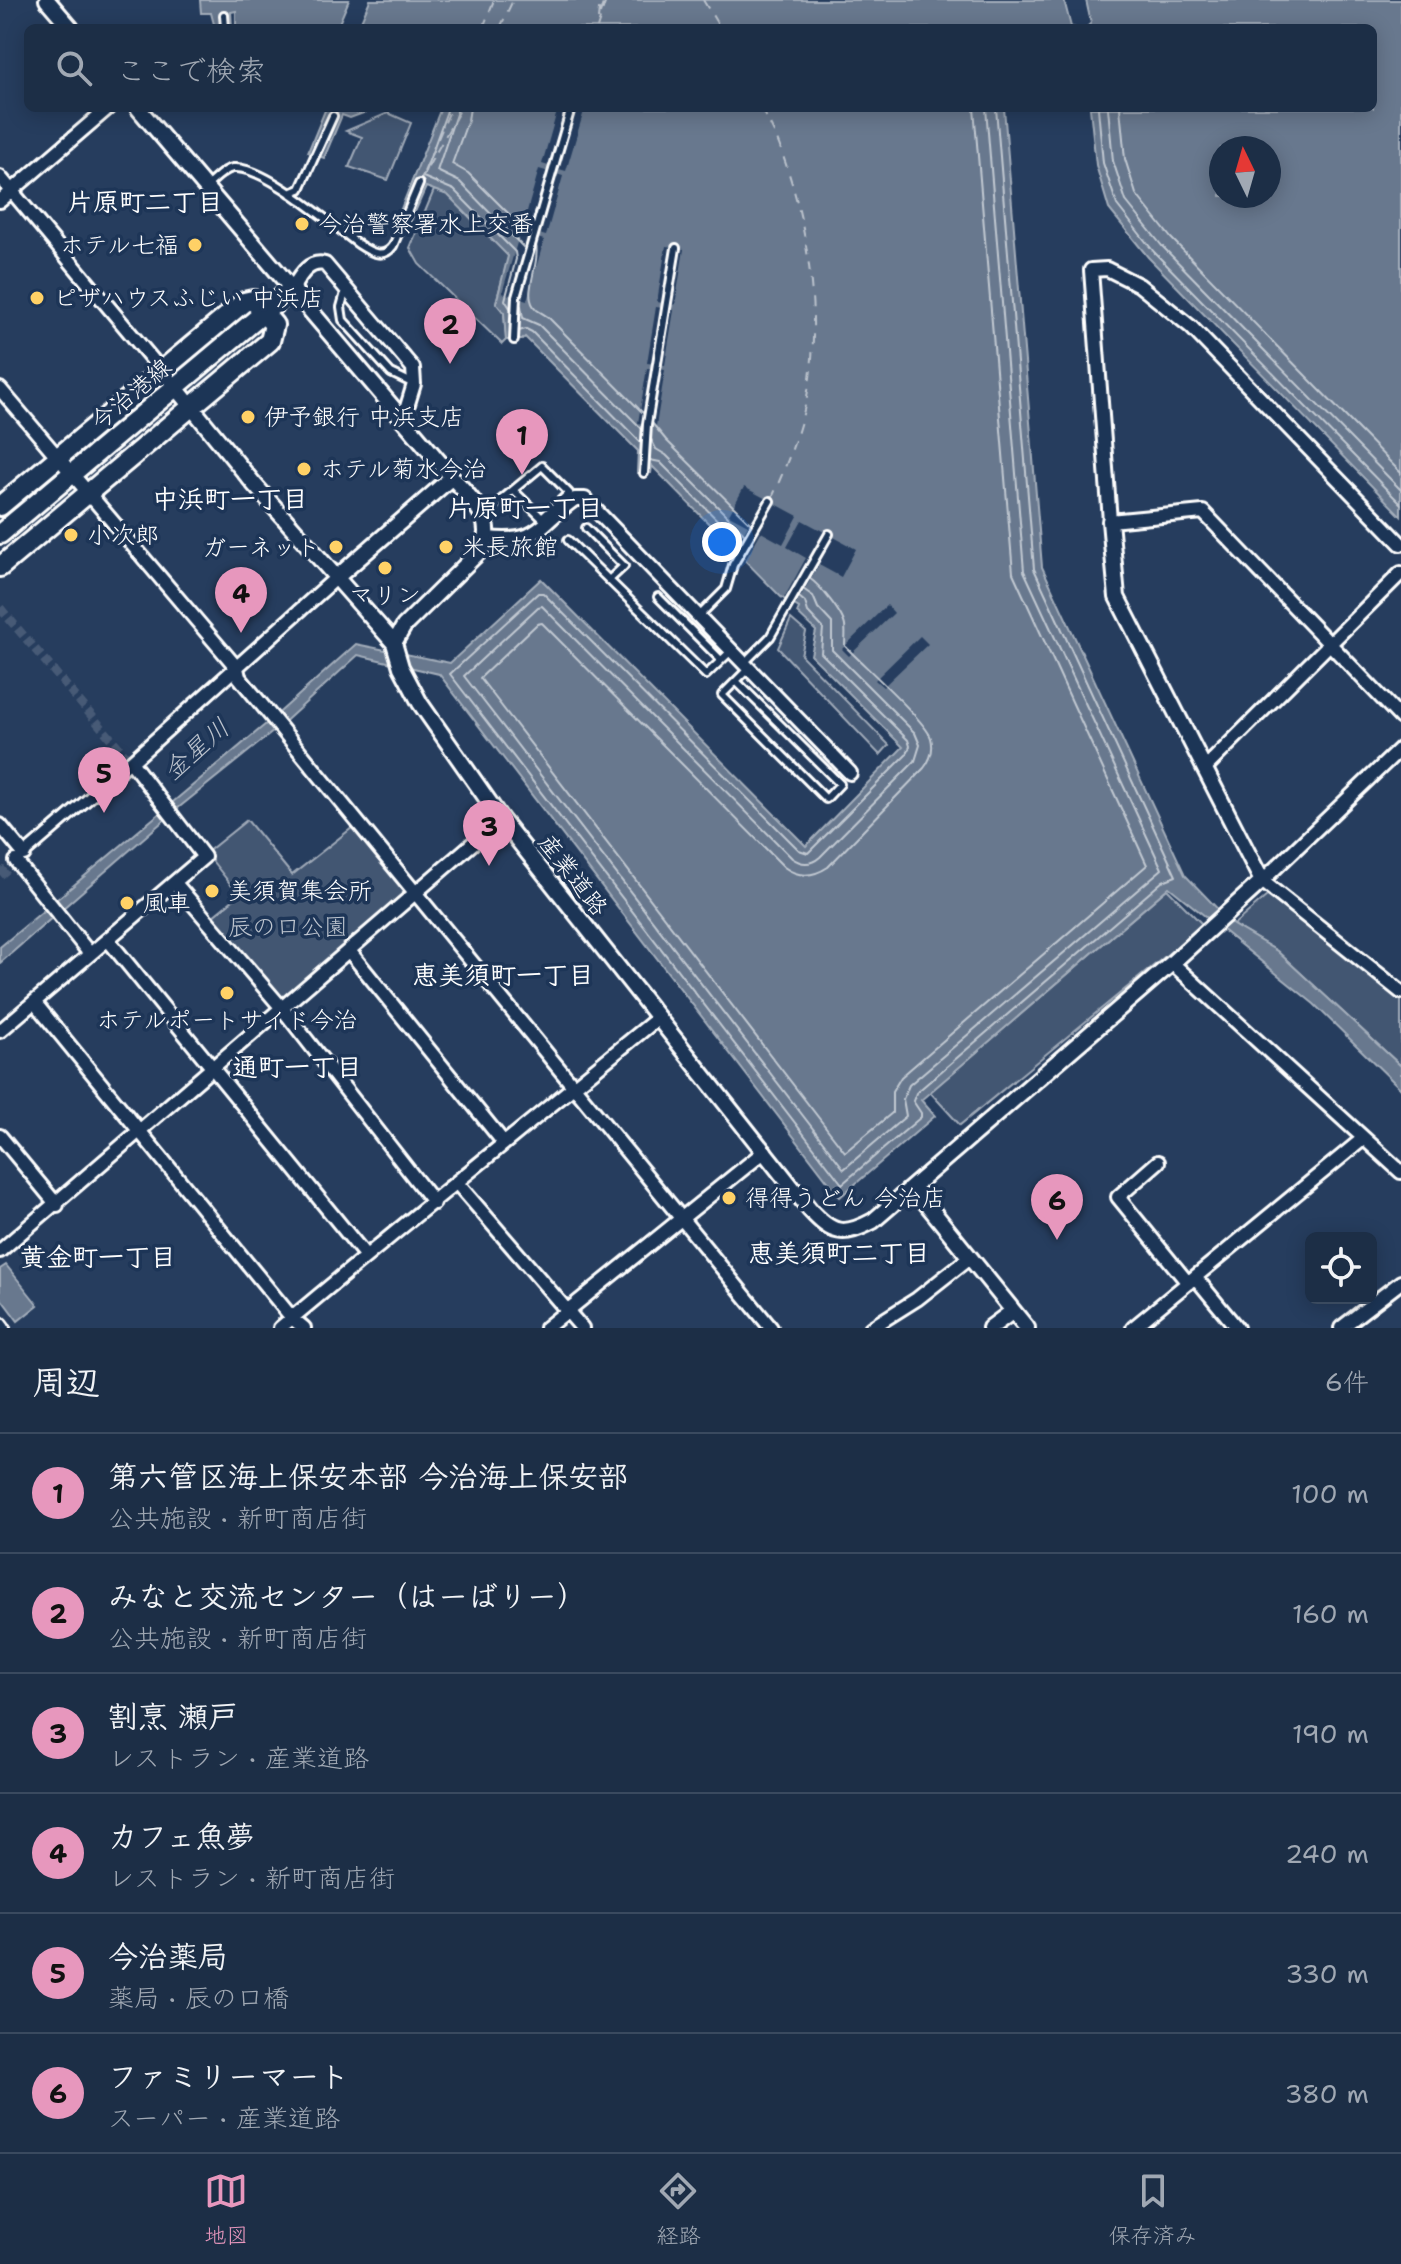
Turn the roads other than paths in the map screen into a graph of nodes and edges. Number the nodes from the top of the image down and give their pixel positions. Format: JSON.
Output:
{"nodes":[{"id":1,"x":47,"y":0,"type":"edge"},
{"id":2,"x":224,"y":15,"type":"dead end"},
{"id":3,"x":68,"y":24,"type":"edge"},
{"id":4,"x":225,"y":24,"type":"edge"},
{"id":5,"x":103,"y":112,"type":"edge"},
{"id":6,"x":141,"y":112,"type":"edge"},
{"id":7,"x":570,"y":112,"type":"edge"},
{"id":8,"x":333,"y":116,"type":"dead end"},
{"id":9,"x":0,"y":177,"type":"edge"},
{"id":10,"x":419,"y":184,"type":"dead end"},
{"id":11,"x":205,"y":187,"type":"junction"},
{"id":12,"x":12,"y":191,"type":"junction"},
{"id":13,"x":290,"y":193,"type":"junction"},
{"id":14,"x":0,"y":201,"type":"edge"},
{"id":15,"x":676,"y":248,"type":"dead end"},
{"id":16,"x":292,"y":289,"type":"junction"},
{"id":17,"x":346,"y":289,"type":"junction"},
{"id":18,"x":266,"y":313,"type":"junction"},
{"id":19,"x":514,"y":340,"type":"dead end"},
{"id":20,"x":162,"y":370,"type":"junction"},
{"id":21,"x":414,"y":384,"type":"junction"},
{"id":22,"x":176,"y":388,"type":"junction"},
{"id":23,"x":0,"y":389,"type":"edge"},
{"id":24,"x":191,"y":408,"type":"junction"},
{"id":25,"x":403,"y":420,"type":"junction"},
{"id":26,"x":58,"y":458,"type":"junction"},
{"id":27,"x":644,"y":473,"type":"dead end"},
{"id":28,"x":72,"y":474,"type":"junction"},
{"id":29,"x":452,"y":477,"type":"junction"},
{"id":30,"x":513,"y":490,"type":"junction"},
{"id":31,"x":89,"y":492,"type":"junction"},
{"id":32,"x":770,"y":501,"type":"dead end"},
{"id":33,"x":0,"y":506,"type":"edge"},
{"id":34,"x":483,"y":515,"type":"junction"},
{"id":35,"x":1110,"y":521,"type":"junction"},
{"id":36,"x":586,"y":528,"type":"dead end"},
{"id":37,"x":0,"y":534,"type":"edge"},
{"id":38,"x":829,"y":534,"type":"dead end"},
{"id":39,"x":487,"y":538,"type":"junction"},
{"id":40,"x":568,"y":540,"type":"dead end"},
{"id":41,"x":1401,"y":544,"type":"edge"},
{"id":42,"x":0,"y":567,"type":"edge"},
{"id":43,"x":1401,"y":573,"type":"edge"},
{"id":44,"x":336,"y":578,"type":"junction"},
{"id":45,"x":609,"y":580,"type":"junction"},
{"id":46,"x":658,"y":597,"type":"dead end"},
{"id":47,"x":699,"y":616,"type":"junction"},
{"id":48,"x":394,"y":643,"type":"junction"},
{"id":49,"x":1328,"y":644,"type":"junction"},
{"id":50,"x":732,"y":650,"type":"junction"},
{"id":51,"x":721,"y":660,"type":"junction"},
{"id":52,"x":747,"y":665,"type":"junction"},
{"id":53,"x":237,"y":668,"type":"junction"},
{"id":54,"x":736,"y":681,"type":"junction"},
{"id":55,"x":1401,"y":718,"type":"edge"},
{"id":56,"x":1401,"y":748,"type":"edge"},
{"id":57,"x":131,"y":762,"type":"junction"},
{"id":58,"x":1205,"y":768,"type":"junction"},
{"id":59,"x":850,"y":773,"type":"dead end"},
{"id":60,"x":501,"y":819,"type":"junction"},
{"id":61,"x":0,"y":825,"type":"edge"},
{"id":62,"x":20,"y":858,"type":"junction"},
{"id":63,"x":1262,"y":881,"type":"junction"},
{"id":64,"x":175,"y":883,"type":"junction"},
{"id":65,"x":413,"y":893,"type":"junction"},
{"id":66,"x":109,"y":941,"type":"junction"},
{"id":67,"x":350,"y":952,"type":"junction"},
{"id":68,"x":90,"y":954,"type":"junction"},
{"id":69,"x":1172,"y":963,"type":"junction"},
{"id":70,"x":1401,"y":992,"type":"edge"},
{"id":71,"x":35,"y":1003,"type":"junction"},
{"id":72,"x":281,"y":1007,"type":"junction"},
{"id":73,"x":658,"y":1018,"type":"junction"},
{"id":74,"x":0,"y":1031,"type":"edge"},
{"id":75,"x":213,"y":1067,"type":"junction"},
{"id":76,"x":573,"y":1088,"type":"junction"},
{"id":77,"x":141,"y":1131,"type":"junction"},
{"id":78,"x":0,"y":1136,"type":"edge"},
{"id":79,"x":1364,"y":1138,"type":"junction"},
{"id":80,"x":504,"y":1143,"type":"junction"},
{"id":81,"x":765,"y":1151,"type":"junction"},
{"id":82,"x":1158,"y":1162,"type":"dead end"},
{"id":83,"x":1401,"y":1172,"type":"edge"},
{"id":84,"x":457,"y":1183,"type":"junction"},
{"id":85,"x":913,"y":1187,"type":"junction"},
{"id":86,"x":434,"y":1203,"type":"junction"},
{"id":87,"x":57,"y":1205,"type":"junction"},
{"id":88,"x":680,"y":1218,"type":"junction"},
{"id":89,"x":0,"y":1251,"type":"edge"},
{"id":90,"x":365,"y":1255,"type":"junction"},
{"id":91,"x":969,"y":1258,"type":"junction"},
{"id":92,"x":1192,"y":1280,"type":"junction"},
{"id":93,"x":1401,"y":1282,"type":"edge"},
{"id":94,"x":568,"y":1311,"type":"junction"},
{"id":95,"x":1013,"y":1311,"type":"junction"},
{"id":96,"x":292,"y":1318,"type":"junction"},
{"id":97,"x":886,"y":1324,"type":"edge"},
{"id":98,"x":280,"y":1328,"type":"edge"},
{"id":99,"x":304,"y":1328,"type":"edge"},
{"id":100,"x":546,"y":1328,"type":"edge"},
{"id":101,"x":582,"y":1328,"type":"edge"},
{"id":102,"x":771,"y":1328,"type":"edge"},
{"id":103,"x":871,"y":1328,"type":"edge"},
{"id":104,"x":990,"y":1328,"type":"edge"},
{"id":105,"x":1027,"y":1328,"type":"edge"},
{"id":106,"x":1133,"y":1328,"type":"edge"},
{"id":107,"x":1237,"y":1328,"type":"edge"},
{"id":108,"x":1341,"y":1328,"type":"edge"}],
"edges":[{"from":1,"to":3,"type":"street"},
{"from":2,"to":4,"type":"lane"},
{"from":5,"to":12,"type":"street"},
{"from":6,"to":11,"type":"street"},
{"from":7,"to":19,"type":"lane"},
{"from":8,"to":13,"type":"lane"},
{"from":9,"to":12,"type":"street"},
{"from":10,"to":13,"type":"lane"},
{"from":11,"to":13,"type":"lane"},
{"from":11,"to":16,"type":"street"},
{"from":12,"to":14,"type":"street"},
{"from":12,"to":20,"type":"street"},
{"from":15,"to":27,"type":"lane"},
{"from":16,"to":17,"type":"street"},
{"from":16,"to":18,"type":"main road","name":"今治港線"},
{"from":16,"to":25,"type":"street"},
{"from":17,"to":21,"type":"street"},
{"from":17,"to":21,"type":"lane"},
{"from":18,"to":20,"type":"main road"},
{"from":18,"to":22,"type":"main road","name":"今治港線"},
{"from":18,"to":24,"type":"main road"},
{"from":20,"to":22,"type":"street"},
{"from":20,"to":26,"type":"main road"},
{"from":21,"to":25,"type":"street"},
{"from":22,"to":24,"type":"street","name":"産業道路"},
{"from":22,"to":28,"type":"main road","name":"今治港線"},
{"from":23,"to":26,"type":"street"},
{"from":24,"to":31,"type":"main road"},
{"from":24,"to":44,"type":"street","name":"産業道路"},
{"from":25,"to":29,"type":"street"},
{"from":26,"to":28,"type":"street"},
{"from":26,"to":33,"type":"main road"},
{"from":28,"to":31,"type":"street"},
{"from":28,"to":37,"type":"main road","name":"今治港線"},
{"from":29,"to":34,"type":"street"},
{"from":29,"to":44,"type":"street"},
{"from":30,"to":30,"type":"lane"},
{"from":30,"to":34,"type":"lane"},
{"from":31,"to":42,"type":"main road"},
{"from":31,"to":53,"type":"street"},
{"from":32,"to":47,"type":"lane"},
{"from":34,"to":39,"type":"street"},
{"from":35,"to":41,"type":"street"},
{"from":35,"to":49,"type":"street"},
{"from":35,"to":58,"type":"street"},
{"from":36,"to":45,"type":"lane"},
{"from":38,"to":52,"type":"lane"},
{"from":39,"to":47,"type":"street"},
{"from":39,"to":48,"type":"street"},
{"from":40,"to":45,"type":"lane"},
{"from":43,"to":49,"type":"street"},
{"from":44,"to":48,"type":"street","name":"産業道路"},
{"from":44,"to":53,"type":"street"},
{"from":45,"to":51,"type":"lane"},
{"from":46,"to":51,"type":"lane"},
{"from":47,"to":50,"type":"street"},
{"from":48,"to":60,"type":"street","name":"産業道路"},
{"from":49,"to":55,"type":"street"},
{"from":49,"to":58,"type":"street"},
{"from":50,"to":51,"type":"lane"},
{"from":50,"to":52,"type":"street"},
{"from":52,"to":54,"type":"lane"},
{"from":52,"to":59,"type":"street"},
{"from":53,"to":57,"type":"street"},
{"from":53,"to":65,"type":"street"},
{"from":54,"to":54,"type":"lane"},
{"from":56,"to":63,"type":"street"},
{"from":57,"to":62,"type":"street"},
{"from":57,"to":64,"type":"street"},
{"from":58,"to":63,"type":"street"},
{"from":60,"to":65,"type":"street"},
{"from":60,"to":73,"type":"street","name":"産業道路"},
{"from":61,"to":62,"type":"street"},
{"from":62,"to":68,"type":"street"},
{"from":63,"to":69,"type":"street","name":"産業道路"},
{"from":63,"to":70,"type":"street"},
{"from":64,"to":66,"type":"street"},
{"from":64,"to":72,"type":"street"},
{"from":65,"to":67,"type":"street"},
{"from":65,"to":76,"type":"street"},
{"from":66,"to":68,"type":"street"},
{"from":66,"to":75,"type":"street"},
{"from":67,"to":72,"type":"street"},
{"from":67,"to":80,"type":"street"},
{"from":68,"to":71,"type":"street"},
{"from":69,"to":79,"type":"street"},
{"from":69,"to":85,"type":"street","name":"産業道路"},
{"from":71,"to":74,"type":"street"},
{"from":71,"to":77,"type":"street"},
{"from":72,"to":75,"type":"street"},
{"from":72,"to":86,"type":"street"},
{"from":73,"to":76,"type":"street"},
{"from":73,"to":81,"type":"street","name":"産業道路"},
{"from":75,"to":77,"type":"street"},
{"from":75,"to":90,"type":"street"},
{"from":76,"to":80,"type":"street"},
{"from":76,"to":88,"type":"street"},
{"from":77,"to":87,"type":"street"},
{"from":77,"to":96,"type":"street"},
{"from":78,"to":87,"type":"street"},
{"from":79,"to":83,"type":"street"},
{"from":79,"to":92,"type":"street"},
{"from":80,"to":84,"type":"street"},
{"from":81,"to":85,"type":"street","name":"産業道路"},
{"from":81,"to":88,"type":"street"},
{"from":82,"to":92,"type":"street"},
{"from":84,"to":86,"type":"street"},
{"from":84,"to":94,"type":"street"},
{"from":85,"to":91,"type":"street"},
{"from":86,"to":90,"type":"street"},
{"from":87,"to":89,"type":"street"},
{"from":88,"to":94,"type":"street"},
{"from":88,"to":102,"type":"street"},
{"from":90,"to":96,"type":"street"},
{"from":91,"to":95,"type":"street"},
{"from":91,"to":97,"type":"street"},
{"from":92,"to":106,"type":"street"},
{"from":92,"to":107,"type":"street"},
{"from":93,"to":108,"type":"street"},
{"from":94,"to":100,"type":"street"},
{"from":94,"to":101,"type":"street"},
{"from":95,"to":104,"type":"street"},
{"from":95,"to":105,"type":"street"},
{"from":96,"to":98,"type":"street"},
{"from":96,"to":99,"type":"street"},
{"from":97,"to":103,"type":"street"}]}
